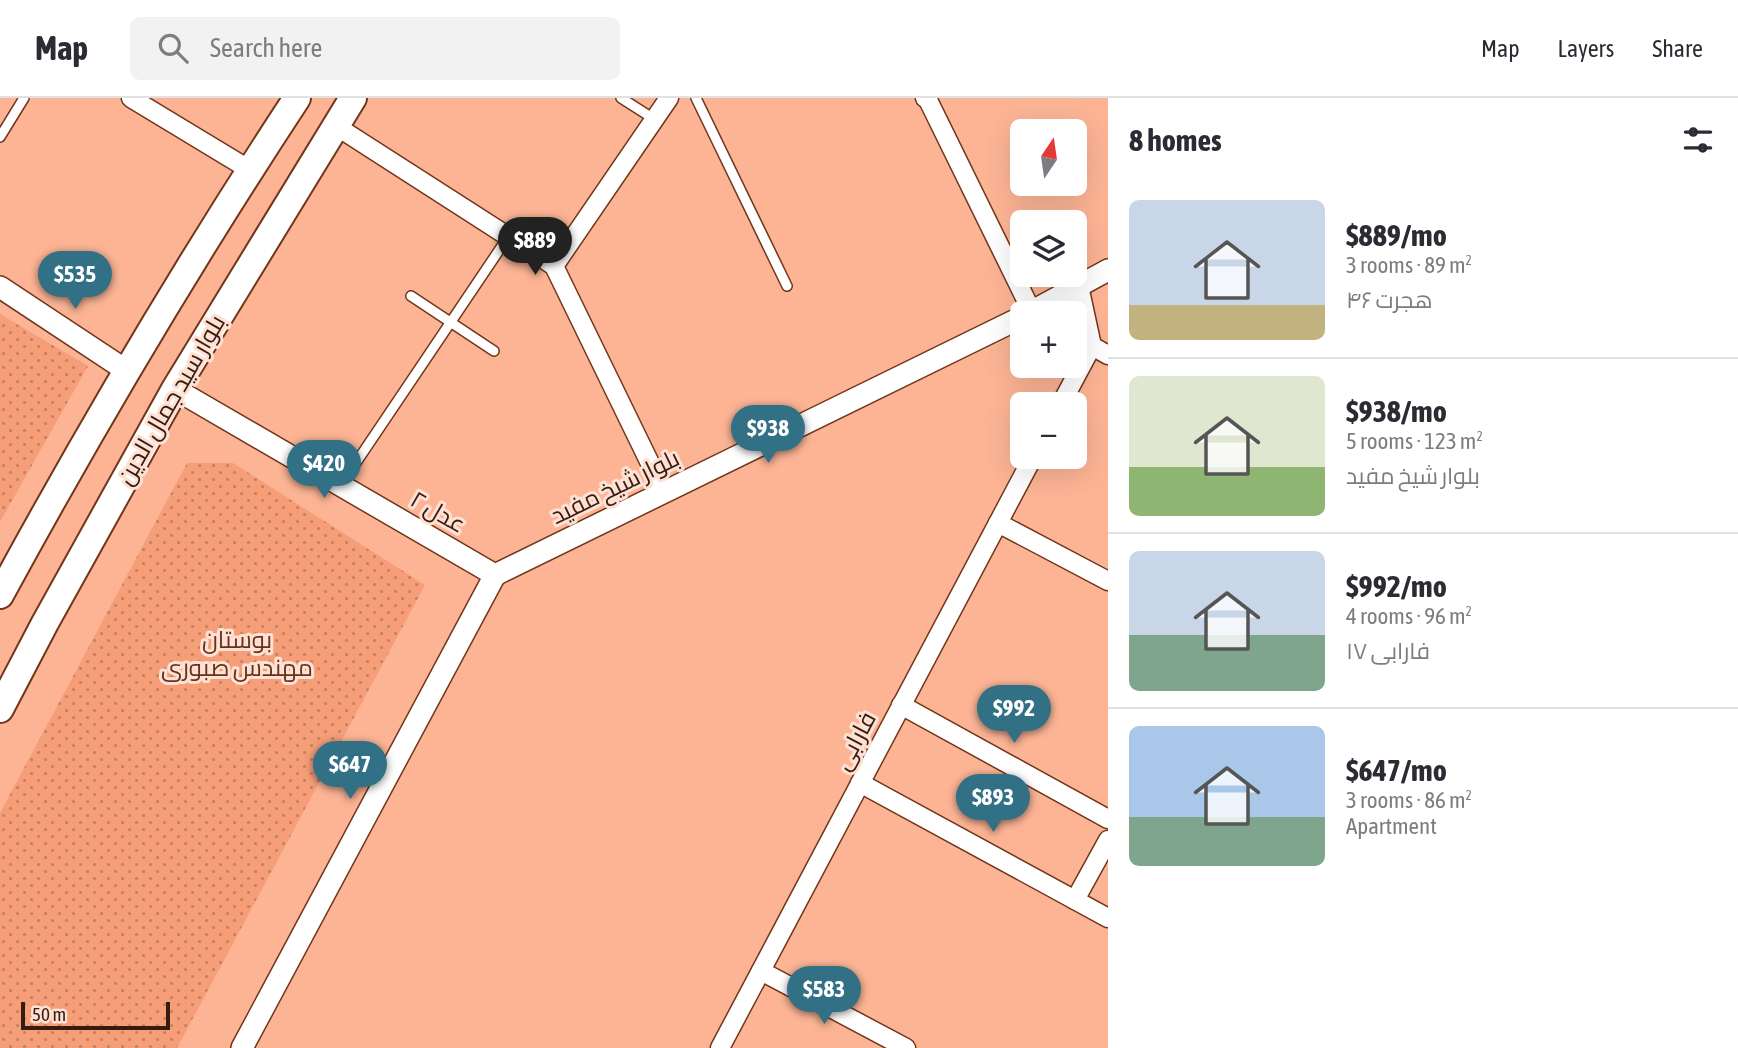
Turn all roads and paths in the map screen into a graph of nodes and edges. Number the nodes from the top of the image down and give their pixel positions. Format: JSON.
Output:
{"nodes":[{"id":1,"x":24,"y":98,"type":"edge"},
{"id":2,"x":131,"y":98,"type":"edge"},
{"id":3,"x":297,"y":98,"type":"edge"},
{"id":4,"x":354,"y":98,"type":"edge"},
{"id":5,"x":621,"y":98,"type":"edge"},
{"id":6,"x":669,"y":98,"type":"edge"},
{"id":7,"x":696,"y":98,"type":"edge"},
{"id":8,"x":928,"y":99,"type":"edge"},
{"id":9,"x":654,"y":120,"type":"junction"},
{"id":10,"x":336,"y":126,"type":"junction"},
{"id":11,"x":0,"y":137,"type":"edge"},
{"id":12,"x":250,"y":170,"type":"junction"},
{"id":13,"x":508,"y":237,"type":"junction"},
{"id":14,"x":554,"y":266,"type":"junction"},
{"id":15,"x":1106,"y":271,"type":"edge"},
{"id":16,"x":1087,"y":282,"type":"edge"},
{"id":17,"x":788,"y":286,"type":"dead end"},
{"id":18,"x":0,"y":287,"type":"edge"},
{"id":19,"x":1077,"y":287,"type":"edge"},
{"id":20,"x":1079,"y":287,"type":"edge"},
{"id":21,"x":411,"y":296,"type":"dead end"},
{"id":22,"x":1022,"y":301,"type":"edge"},
{"id":23,"x":1052,"y":301,"type":"edge"},
{"id":24,"x":450,"y":322,"type":"junction"},
{"id":25,"x":1010,"y":323,"type":"edge"},
{"id":26,"x":1100,"y":350,"type":"edge"},
{"id":27,"x":494,"y":351,"type":"dead end"},
{"id":28,"x":127,"y":371,"type":"junction"},
{"id":29,"x":174,"y":388,"type":"junction"},
{"id":30,"x":1070,"y":392,"type":"edge"},
{"id":31,"x":1027,"y":469,"type":"edge"},
{"id":32,"x":341,"y":485,"type":"junction"},
{"id":33,"x":664,"y":492,"type":"junction"},
{"id":34,"x":998,"y":523,"type":"junction"},
{"id":35,"x":495,"y":575,"type":"junction"},
{"id":36,"x":1108,"y":581,"type":"edge"},
{"id":37,"x":0,"y":595,"type":"edge"},
{"id":38,"x":901,"y":705,"type":"junction"},
{"id":39,"x":0,"y":709,"type":"edge"},
{"id":40,"x":860,"y":783,"type":"junction"},
{"id":41,"x":1108,"y":819,"type":"edge"},
{"id":42,"x":1108,"y":840,"type":"edge"},
{"id":43,"x":1075,"y":900,"type":"junction"},
{"id":44,"x":1108,"y":918,"type":"edge"},
{"id":45,"x":761,"y":971,"type":"junction"},
{"id":46,"x":242,"y":1048,"type":"edge"},
{"id":47,"x":720,"y":1048,"type":"edge"},
{"id":48,"x":906,"y":1048,"type":"edge"}],
"edges":[{"from":1,"to":11,"type":"lane"},
{"from":2,"to":12,"type":"street"},
{"from":3,"to":12,"type":"main road","name":"بلوار سید جمال الدین"},
{"from":4,"to":10,"type":"main road","name":"بلوار سید جمال الدین"},
{"from":5,"to":9,"type":"lane"},
{"from":6,"to":9,"type":"street"},
{"from":7,"to":17,"type":"lane"},
{"from":8,"to":22,"type":"street"},
{"from":9,"to":14,"type":"street"},
{"from":10,"to":13,"type":"street"},
{"from":10,"to":29,"type":"main road","name":"بلوار سید جمال الدین"},
{"from":12,"to":28,"type":"main road","name":"بلوار سید جمال الدین"},
{"from":13,"to":14,"type":"street"},
{"from":13,"to":24,"type":"lane"},
{"from":14,"to":33,"type":"street"},
{"from":15,"to":16,"type":"street","name":"بلوار شیخ مفید"},
{"from":18,"to":28,"type":"street"},
{"from":19,"to":23,"type":"street","name":"بلوار شیخ مفید"},
{"from":20,"to":26,"type":"street"},
{"from":21,"to":24,"type":"lane"},
{"from":24,"to":27,"type":"lane"},
{"from":24,"to":32,"type":"lane"},
{"from":25,"to":33,"type":"street","name":"بلوار شیخ مفید"},
{"from":26,"to":30,"type":"street"},
{"from":28,"to":37,"type":"main road","name":"بلوار سید جمال الدین"},
{"from":29,"to":32,"type":"street","name":"عدل ۲"},
{"from":29,"to":39,"type":"main road","name":"بلوار سید جمال الدین"},
{"from":31,"to":34,"type":"street","name":"فارابی"},
{"from":32,"to":35,"type":"street","name":"عدل ۲"},
{"from":33,"to":35,"type":"street","name":"بلوار شیخ مفید"},
{"from":34,"to":36,"type":"street"},
{"from":34,"to":38,"type":"street","name":"فارابی"},
{"from":35,"to":46,"type":"street"},
{"from":38,"to":40,"type":"street","name":"فارابی"},
{"from":38,"to":41,"type":"street"},
{"from":40,"to":43,"type":"street"},
{"from":40,"to":45,"type":"street","name":"فارابی"},
{"from":42,"to":43,"type":"street"},
{"from":43,"to":44,"type":"street"},
{"from":45,"to":47,"type":"street","name":"فارابی"},
{"from":45,"to":48,"type":"street"}]}
